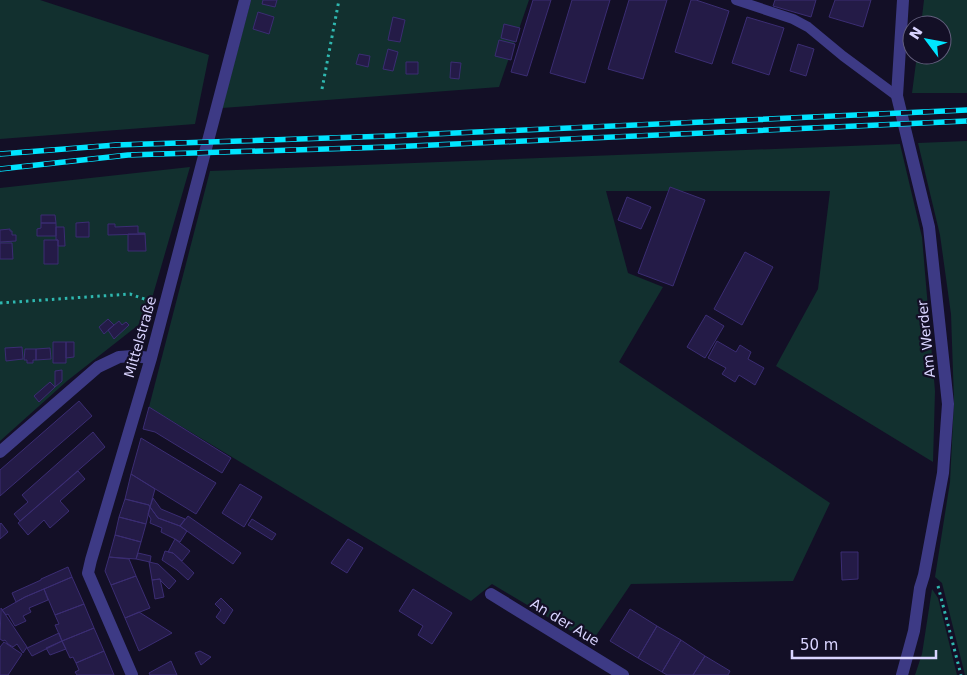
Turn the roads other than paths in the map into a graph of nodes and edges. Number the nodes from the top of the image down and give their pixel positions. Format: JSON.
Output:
{"nodes":[{"id":1,"x":245,"y":0,"type":"edge"},
{"id":2,"x":736,"y":0,"type":"edge"},
{"id":3,"x":903,"y":0,"type":"edge"},
{"id":4,"x":897,"y":96,"type":"junction"},
{"id":5,"x":151,"y":358,"type":"junction"},
{"id":6,"x":0,"y":452,"type":"edge"},
{"id":7,"x":491,"y":594,"type":"dead end"},
{"id":8,"x":132,"y":675,"type":"edge"},
{"id":9,"x":623,"y":675,"type":"edge"},
{"id":10,"x":902,"y":675,"type":"edge"}],
"edges":[{"from":1,"to":5,"type":"street","name":"Mittelstraße"},
{"from":2,"to":4,"type":"lane"},
{"from":3,"to":4,"type":"street","name":"Am Werder"},
{"from":4,"to":10,"type":"street","name":"Am Werder"},
{"from":5,"to":6,"type":"street"},
{"from":5,"to":8,"type":"street","name":"Mittelstraße"},
{"from":7,"to":9,"type":"street","name":"An der Aue"}]}
